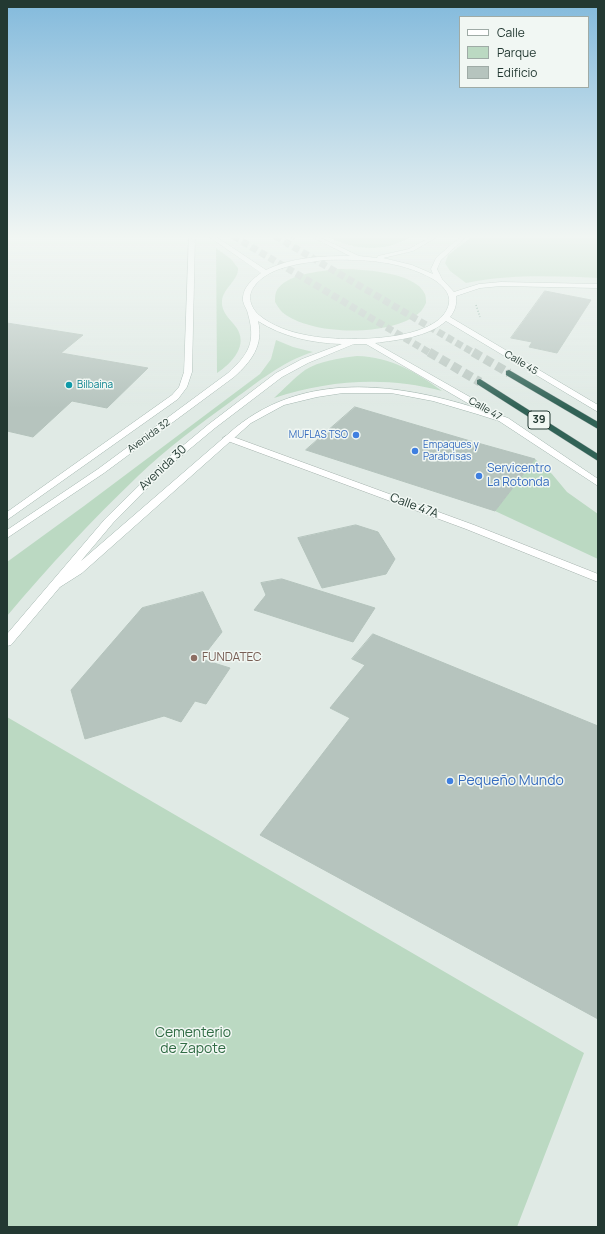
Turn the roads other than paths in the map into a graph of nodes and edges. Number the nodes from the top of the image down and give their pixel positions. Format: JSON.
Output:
{"nodes":[{"id":1,"x":190,"y":294,"type":"edge"},
{"id":2,"x":246,"y":294,"type":"edge"},
{"id":3,"x":456,"y":294,"type":"edge"},
{"id":4,"x":452,"y":295,"type":"joint"},
{"id":5,"x":252,"y":314,"type":"junction"},
{"id":6,"x":445,"y":317,"type":"junction"},
{"id":7,"x":357,"y":342,"type":"junction"},
{"id":8,"x":368,"y":342,"type":"junction"},
{"id":9,"x":509,"y":373,"type":"tunnel mouth"},
{"id":10,"x":480,"y":382,"type":"tunnel mouth"},
{"id":11,"x":598,"y":409,"type":"edge"},
{"id":12,"x":505,"y":420,"type":"junction"},
{"id":13,"x":598,"y":426,"type":"edge"},
{"id":14,"x":228,"y":438,"type":"junction"},
{"id":15,"x":598,"y":458,"type":"edge"},
{"id":16,"x":598,"y":484,"type":"edge"},
{"id":17,"x":7,"y":517,"type":"edge"},
{"id":18,"x":7,"y":535,"type":"edge"},
{"id":19,"x":598,"y":578,"type":"edge"},
{"id":20,"x":56,"y":584,"type":"junction"},
{"id":21,"x":7,"y":642,"type":"edge"}],
"edges":[{"from":1,"to":17,"type":"main road"},
{"from":2,"to":5,"type":"main road","name":"Avenida 32"},
{"from":3,"to":4,"type":"main road"},
{"from":4,"to":6,"type":"main road"},
{"from":5,"to":7,"type":"main road"},
{"from":5,"to":18,"type":"main road","name":"Avenida 32"},
{"from":6,"to":8,"type":"main road"},
{"from":6,"to":11,"type":"main road","name":"Calle 45"},
{"from":7,"to":8,"type":"main road"},
{"from":7,"to":20,"type":"main road","name":"Avenida 30"},
{"from":8,"to":12,"type":"main road","name":"Calle 47"},
{"from":9,"to":13,"type":"highway","number":"39"},
{"from":10,"to":15,"type":"highway","number":"39"},
{"from":12,"to":14,"type":"main road"},
{"from":12,"to":16,"type":"main road","name":"Calle 47"},
{"from":14,"to":19,"type":"main road","name":"Calle 47A"},
{"from":14,"to":20,"type":"main road"},
{"from":20,"to":21,"type":"main road","name":"Avenida 30"}]}
